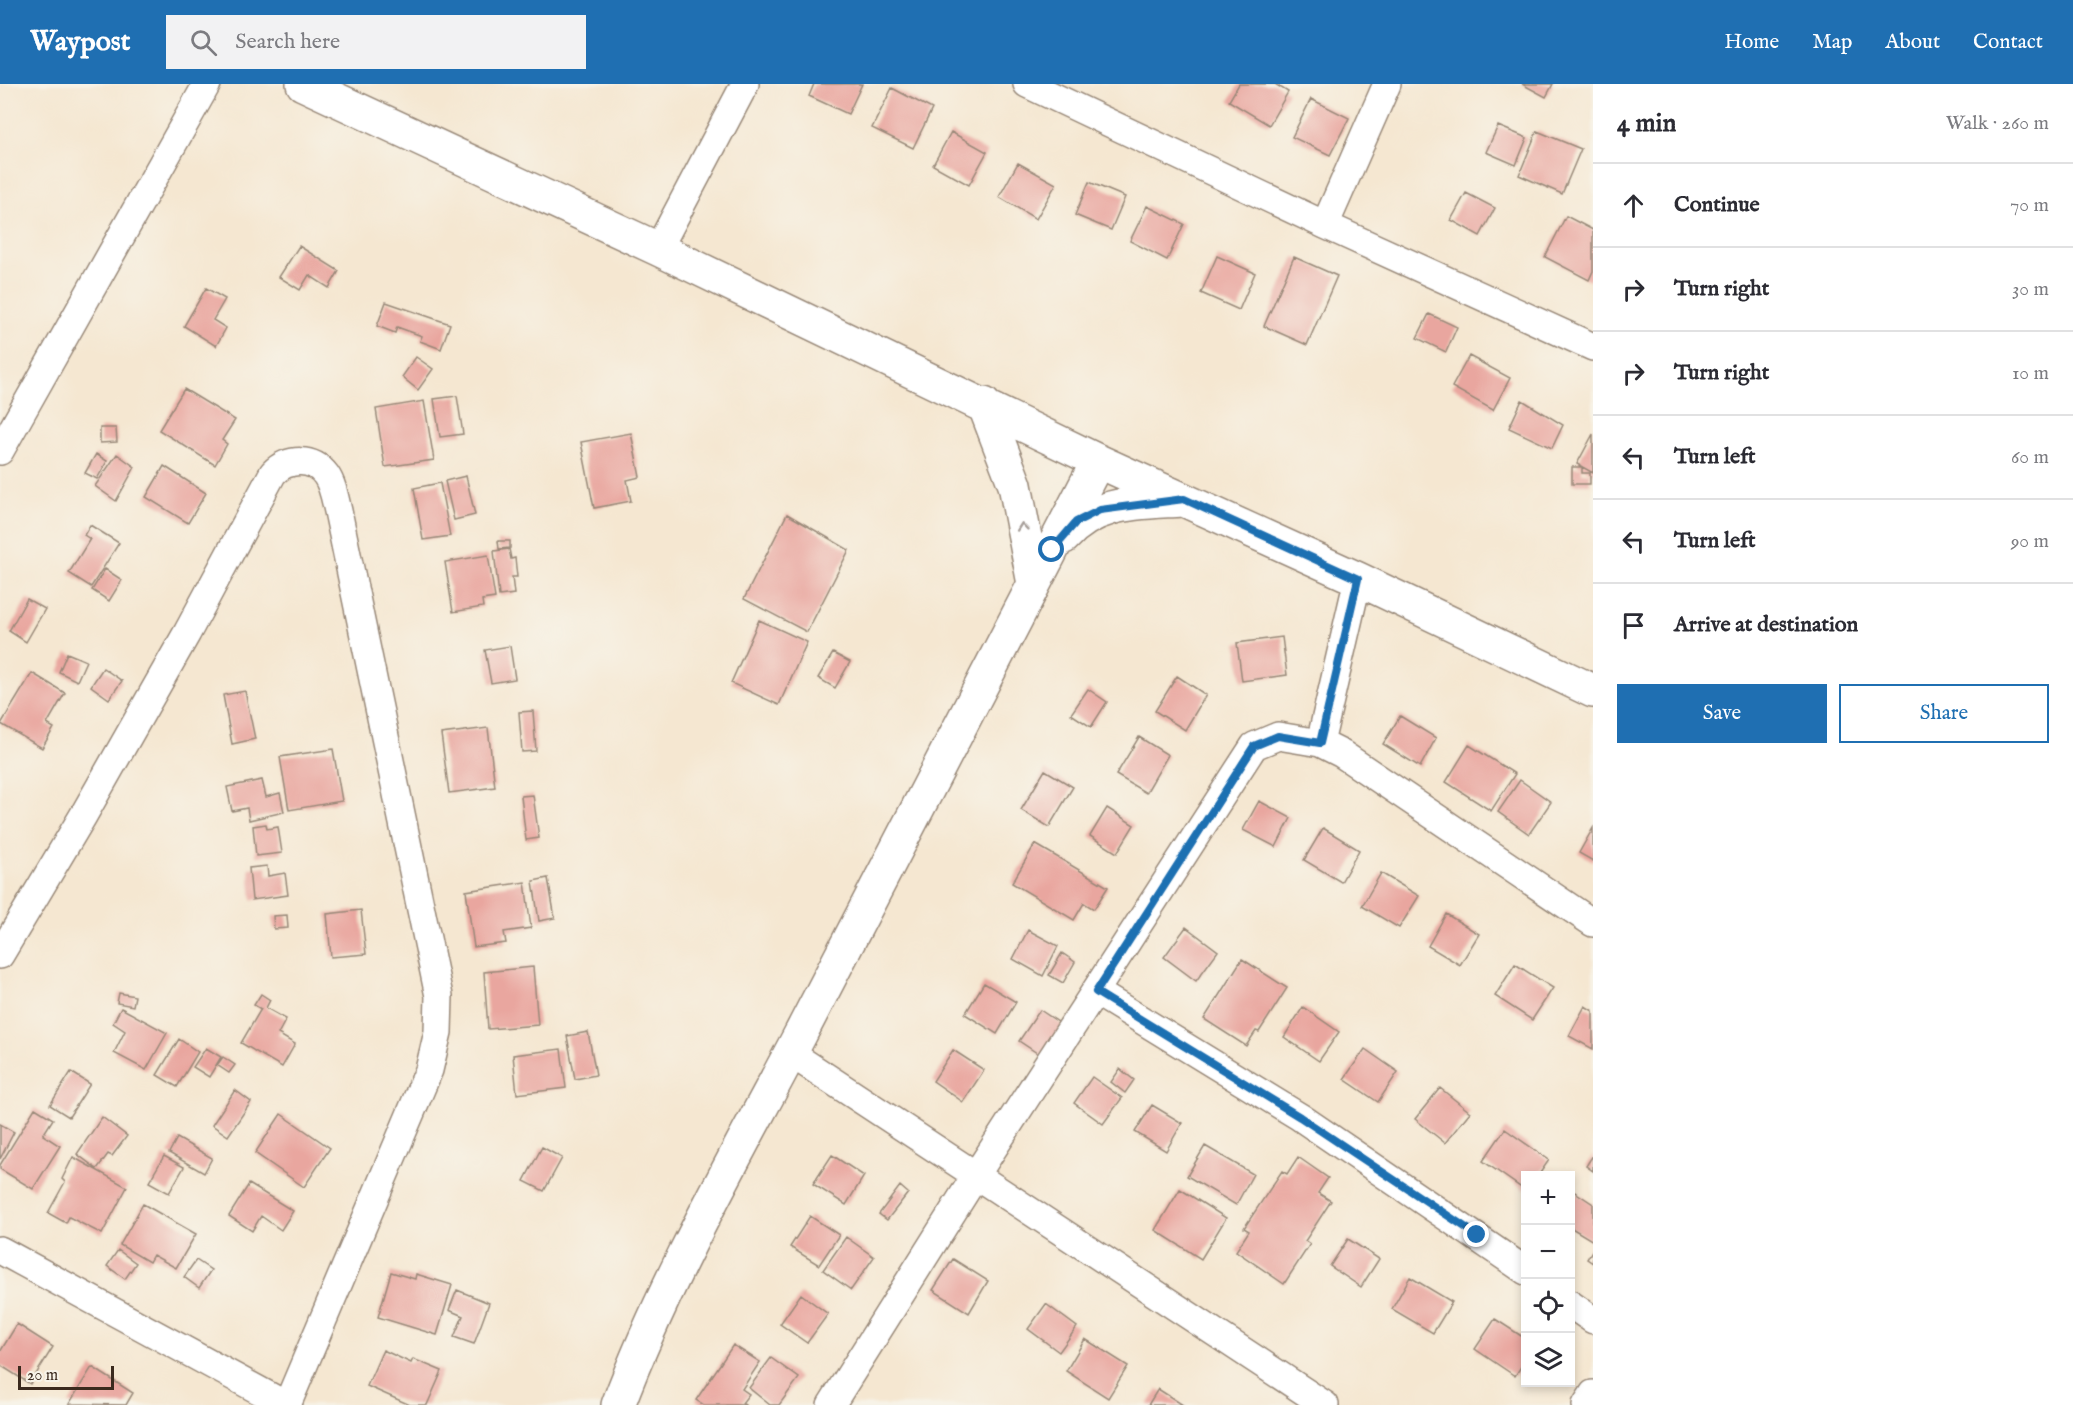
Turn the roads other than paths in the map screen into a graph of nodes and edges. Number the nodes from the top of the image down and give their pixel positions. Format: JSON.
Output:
{"nodes":[{"id":1,"x":207,"y":84,"type":"edge"},
{"id":2,"x":303,"y":84,"type":"edge"},
{"id":3,"x":745,"y":84,"type":"edge"},
{"id":4,"x":1027,"y":84,"type":"edge"},
{"id":5,"x":1387,"y":84,"type":"edge"},
{"id":6,"x":1325,"y":225,"type":"junction"},
{"id":7,"x":658,"y":249,"type":"junction"},
{"id":8,"x":1593,"y":347,"type":"edge"},
{"id":9,"x":984,"y":404,"type":"junction"},
{"id":10,"x":0,"y":451,"type":"edge"},
{"id":11,"x":1098,"y":461,"type":"junction"},
{"id":12,"x":1184,"y":499,"type":"junction"},
{"id":13,"x":1052,"y":550,"type":"junction"},
{"id":14,"x":1358,"y":579,"type":"junction"},
{"id":15,"x":1034,"y":584,"type":"junction"},
{"id":16,"x":1593,"y":691,"type":"edge"},
{"id":17,"x":1320,"y":743,"type":"junction"},
{"id":18,"x":1593,"y":923,"type":"edge"},
{"id":19,"x":0,"y":955,"type":"edge"},
{"id":20,"x":1096,"y":992,"type":"junction"},
{"id":21,"x":790,"y":1053,"type":"junction"},
{"id":22,"x":975,"y":1175,"type":"junction"},
{"id":23,"x":0,"y":1250,"type":"edge"},
{"id":24,"x":1521,"y":1268,"type":"edge"},
{"id":25,"x":1575,"y":1307,"type":"edge"},
{"id":26,"x":1593,"y":1320,"type":"edge"},
{"id":27,"x":1593,"y":1394,"type":"edge"},
{"id":28,"x":620,"y":1404,"type":"edge"},
{"id":29,"x":286,"y":1405,"type":"edge"},
{"id":30,"x":831,"y":1405,"type":"edge"},
{"id":31,"x":1324,"y":1405,"type":"edge"},
{"id":32,"x":1586,"y":1405,"type":"edge"}],
"edges":[{"from":1,"to":10,"type":"street"},
{"from":2,"to":7,"type":"street"},
{"from":3,"to":7,"type":"street"},
{"from":4,"to":6,"type":"street"},
{"from":5,"to":6,"type":"street"},
{"from":6,"to":8,"type":"street"},
{"from":7,"to":9,"type":"street"},
{"from":9,"to":11,"type":"street"},
{"from":15,"to":9,"type":"street","one_way":true},
{"from":11,"to":12,"type":"street"},
{"from":11,"to":13,"type":"street"},
{"from":12,"to":13,"type":"street"},
{"from":12,"to":14,"type":"street"},
{"from":13,"to":15,"type":"street"},
{"from":14,"to":16,"type":"street"},
{"from":14,"to":17,"type":"street"},
{"from":15,"to":21,"type":"street"},
{"from":17,"to":18,"type":"street"},
{"from":17,"to":20,"type":"street"},
{"from":19,"to":29,"type":"street"},
{"from":20,"to":22,"type":"street"},
{"from":20,"to":24,"type":"street"},
{"from":21,"to":22,"type":"street"},
{"from":21,"to":28,"type":"street"},
{"from":22,"to":30,"type":"street"},
{"from":22,"to":31,"type":"street"},
{"from":23,"to":29,"type":"street"},
{"from":25,"to":26,"type":"street"},
{"from":27,"to":32,"type":"street"}]}
